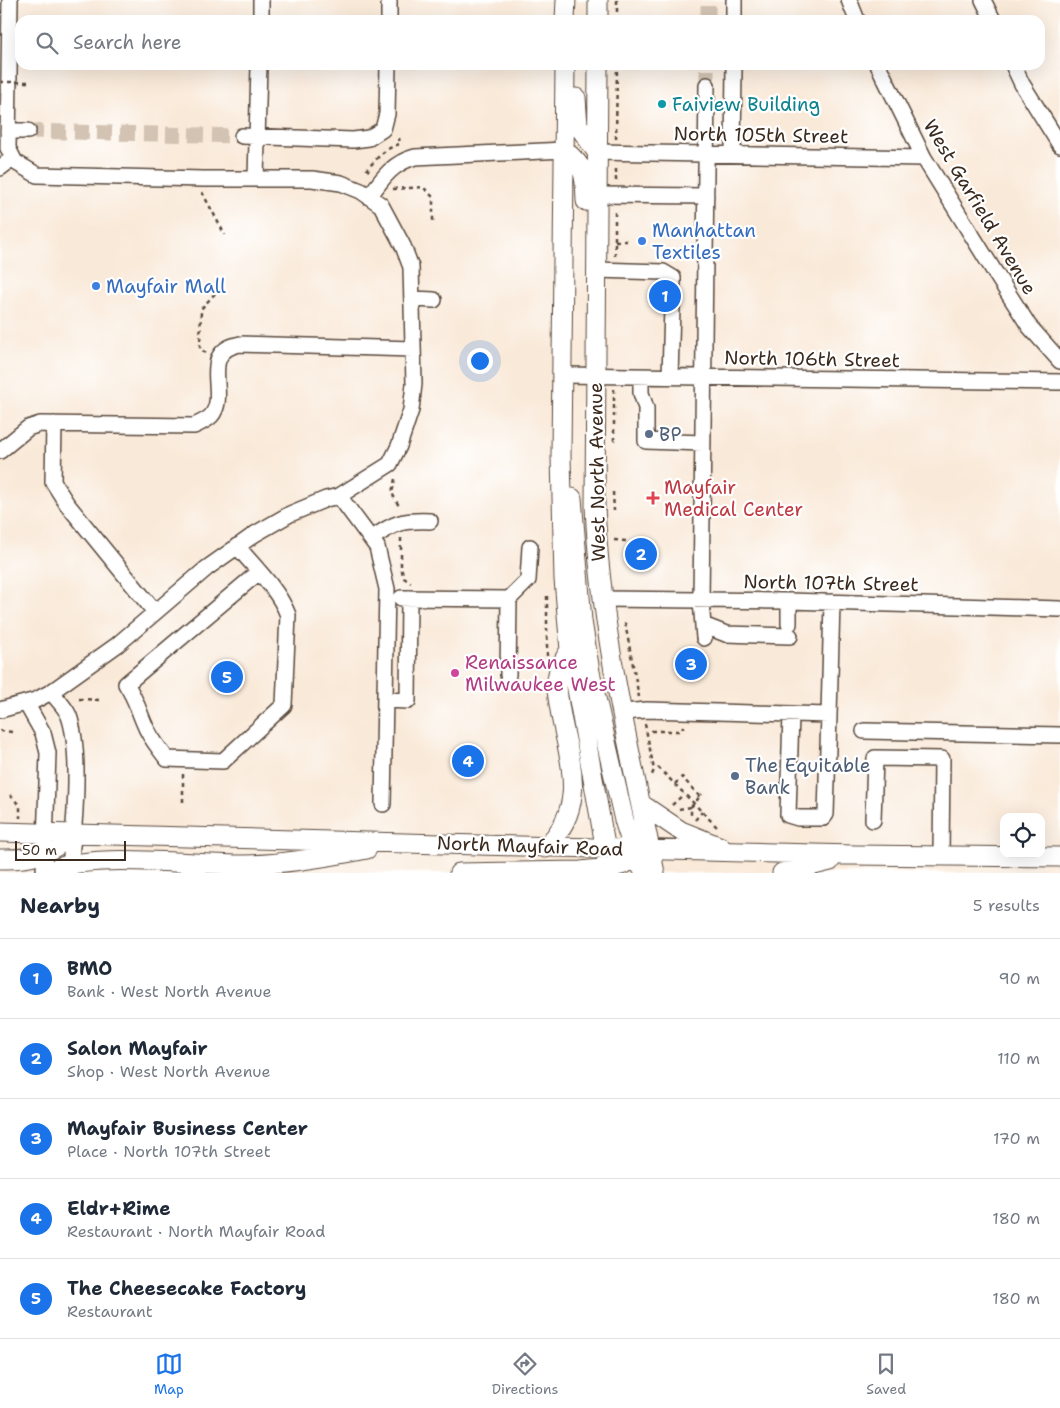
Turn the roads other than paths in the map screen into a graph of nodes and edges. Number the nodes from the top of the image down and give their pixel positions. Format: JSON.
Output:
{"nodes":[{"id":1,"x":262,"y":0,"type":"edge"},
{"id":2,"x":389,"y":0,"type":"edge"},
{"id":3,"x":566,"y":0,"type":"edge"},
{"id":4,"x":598,"y":0,"type":"edge"},
{"id":5,"x":734,"y":0,"type":"edge"},
{"id":6,"x":849,"y":0,"type":"edge"},
{"id":7,"x":983,"y":0,"type":"edge"},
{"id":8,"x":7,"y":1,"type":"edge"},
{"id":9,"x":261,"y":15,"type":"edge"},
{"id":10,"x":389,"y":15,"type":"edge"},
{"id":11,"x":565,"y":15,"type":"edge"},
{"id":12,"x":598,"y":15,"type":"edge"},
{"id":13,"x":734,"y":15,"type":"edge"},
{"id":14,"x":855,"y":15,"type":"edge"},
{"id":15,"x":990,"y":15,"type":"edge"},
{"id":16,"x":15,"y":50,"type":"edge"},
{"id":17,"x":260,"y":70,"type":"edge"},
{"id":18,"x":388,"y":70,"type":"edge"},
{"id":19,"x":565,"y":70,"type":"edge"},
{"id":20,"x":572,"y":70,"type":"edge"},
{"id":21,"x":598,"y":70,"type":"edge"},
{"id":22,"x":734,"y":70,"type":"edge"},
{"id":23,"x":880,"y":70,"type":"edge"},
{"id":24,"x":1016,"y":70,"type":"edge"},
{"id":25,"x":707,"y":85,"type":"tunnel mouth"},
{"id":26,"x":28,"y":131,"type":"tunnel mouth"},
{"id":27,"x":8,"y":132,"type":"junction"},
{"id":28,"x":242,"y":136,"type":"tunnel mouth"},
{"id":29,"x":258,"y":137,"type":"junction"},
{"id":30,"x":1060,"y":145,"type":"edge"},
{"id":31,"x":564,"y":150,"type":"junction"},
{"id":32,"x":597,"y":152,"type":"junction"},
{"id":33,"x":706,"y":154,"type":"junction"},
{"id":34,"x":733,"y":154,"type":"junction"},
{"id":35,"x":924,"y":158,"type":"junction"},
{"id":36,"x":6,"y":163,"type":"edge"},
{"id":37,"x":256,"y":179,"type":"junction"},
{"id":38,"x":597,"y":195,"type":"junction"},
{"id":39,"x":706,"y":196,"type":"junction"},
{"id":40,"x":369,"y":197,"type":"junction"},
{"id":41,"x":596,"y":270,"type":"junction"},
{"id":42,"x":673,"y":284,"type":"dead end"},
{"id":43,"x":413,"y":299,"type":"junction"},
{"id":44,"x":434,"y":300,"type":"dead end"},
{"id":45,"x":672,"y":307,"type":"tunnel mouth"},
{"id":46,"x":596,"y":327,"type":"junction"},
{"id":47,"x":414,"y":349,"type":"junction"},
{"id":48,"x":1060,"y":361,"type":"edge"},
{"id":49,"x":563,"y":375,"type":"junction"},
{"id":50,"x":595,"y":376,"type":"junction"},
{"id":51,"x":641,"y":377,"type":"junction"},
{"id":52,"x":670,"y":377,"type":"junction"},
{"id":53,"x":704,"y":378,"type":"junction"},
{"id":54,"x":1060,"y":382,"type":"edge"},
{"id":55,"x":54,"y":424,"type":"junction"},
{"id":56,"x":703,"y":443,"type":"junction"},
{"id":57,"x":0,"y":451,"type":"edge"},
{"id":58,"x":561,"y":456,"type":"junction"},
{"id":59,"x":339,"y":496,"type":"junction"},
{"id":60,"x":430,"y":521,"type":"dead end"},
{"id":61,"x":371,"y":539,"type":"junction"},
{"id":62,"x":237,"y":546,"type":"junction"},
{"id":63,"x":530,"y":547,"type":"dead end"},
{"id":64,"x":259,"y":572,"type":"junction"},
{"id":65,"x":387,"y":598,"type":"junction"},
{"id":66,"x":409,"y":598,"type":"junction"},
{"id":67,"x":509,"y":599,"type":"junction"},
{"id":68,"x":602,"y":599,"type":"junction"},
{"id":69,"x":789,"y":601,"type":"junction"},
{"id":70,"x":701,"y":602,"type":"junction"},
{"id":71,"x":832,"y":602,"type":"junction"},
{"id":72,"x":1060,"y":609,"type":"edge"},
{"id":73,"x":155,"y":612,"type":"junction"},
{"id":74,"x":570,"y":650,"type":"junction"},
{"id":75,"x":508,"y":675,"type":"dead end"},
{"id":76,"x":52,"y":692,"type":"junction"},
{"id":77,"x":385,"y":700,"type":"junction"},
{"id":78,"x":26,"y":703,"type":"junction"},
{"id":79,"x":0,"y":710,"type":"edge"},
{"id":80,"x":623,"y":712,"type":"junction"},
{"id":81,"x":791,"y":714,"type":"junction"},
{"id":82,"x":829,"y":716,"type":"junction"},
{"id":83,"x":864,"y":731,"type":"dead end"},
{"id":84,"x":1060,"y":735,"type":"edge"},
{"id":85,"x":383,"y":804,"type":"dead end"},
{"id":86,"x":641,"y":804,"type":"junction"},
{"id":87,"x":873,"y":820,"type":"dead end"},
{"id":88,"x":0,"y":832,"type":"edge"},
{"id":89,"x":44,"y":833,"type":"junction"},
{"id":90,"x":74,"y":834,"type":"junction"},
{"id":91,"x":403,"y":843,"type":"junction"},
{"id":92,"x":545,"y":848,"type":"junction"},
{"id":93,"x":605,"y":849,"type":"junction"},
{"id":94,"x":736,"y":852,"type":"junction"},
{"id":95,"x":45,"y":854,"type":"junction"},
{"id":96,"x":853,"y":855,"type":"junction"},
{"id":97,"x":941,"y":856,"type":"junction"},
{"id":98,"x":1060,"y":857,"type":"edge"},
{"id":99,"x":0,"y":859,"type":"edge"},
{"id":100,"x":629,"y":863,"type":"edge"},
{"id":101,"x":69,"y":868,"type":"edge"},
{"id":102,"x":44,"y":873,"type":"edge"},
{"id":103,"x":49,"y":873,"type":"edge"},
{"id":104,"x":460,"y":873,"type":"edge"},
{"id":105,"x":655,"y":873,"type":"edge"},
{"id":106,"x":782,"y":873,"type":"edge"}],
"edges":[{"from":1,"to":9,"type":"street"},
{"from":2,"to":10,"type":"street"},
{"from":3,"to":11,"type":"main road"},
{"from":4,"to":12,"type":"main road"},
{"from":5,"to":13,"type":"street"},
{"from":6,"to":14,"type":"street"},
{"from":7,"to":15,"type":"street"},
{"from":8,"to":16,"type":"street"},
{"from":16,"to":27,"type":"street"},
{"from":17,"to":29,"type":"street"},
{"from":18,"to":29,"type":"street"},
{"from":19,"to":31,"type":"main road","name":"West North Avenue"},
{"from":20,"to":32,"type":"main road"},
{"from":21,"to":32,"type":"main road","name":"West North Avenue"},
{"from":22,"to":34,"type":"street"},
{"from":23,"to":35,"type":"street","name":"West Garfield Avenue"},
{"from":24,"to":30,"type":"street"},
{"from":25,"to":33,"type":"street"},
{"from":26,"to":27,"type":"street"},
{"from":27,"to":36,"type":"street"},
{"from":28,"to":29,"type":"street"},
{"from":29,"to":37,"type":"street"},
{"from":31,"to":40,"type":"street"},
{"from":31,"to":46,"type":"main road"},
{"from":31,"to":49,"type":"main road","name":"West North Avenue"},
{"from":32,"to":33,"type":"street","name":"North 105th Street"},
{"from":32,"to":38,"type":"main road","name":"West North Avenue"},
{"from":33,"to":34,"type":"street","name":"North 105th Street"},
{"from":33,"to":39,"type":"street"},
{"from":34,"to":35,"type":"street","name":"North 105th Street"},
{"from":35,"to":48,"type":"street","name":"West Garfield Avenue"},
{"from":36,"to":37,"type":"street"},
{"from":37,"to":40,"type":"street"},
{"from":38,"to":39,"type":"street"},
{"from":38,"to":41,"type":"main road","name":"West North Avenue"},
{"from":39,"to":53,"type":"street"},
{"from":40,"to":43,"type":"street"},
{"from":41,"to":42,"type":"street"},
{"from":41,"to":46,"type":"main road","name":"West North Avenue"},
{"from":43,"to":44,"type":"street"},
{"from":43,"to":47,"type":"street"},
{"from":45,"to":52,"type":"street"},
{"from":46,"to":50,"type":"main road","name":"West North Avenue"},
{"from":47,"to":55,"type":"street"},
{"from":47,"to":59,"type":"street"},
{"from":49,"to":50,"type":"street","name":"North 106th Street"},
{"from":49,"to":58,"type":"main road","name":"West North Avenue"},
{"from":50,"to":51,"type":"street","name":"North 106th Street"},
{"from":50,"to":68,"type":"main road","name":"West North Avenue"},
{"from":51,"to":52,"type":"street","name":"North 106th Street"},
{"from":51,"to":56,"type":"street"},
{"from":52,"to":53,"type":"street","name":"North 106th Street"},
{"from":53,"to":54,"type":"street","name":"North 106th Street"},
{"from":53,"to":56,"type":"street"},
{"from":55,"to":57,"type":"street"},
{"from":55,"to":73,"type":"street"},
{"from":56,"to":70,"type":"street"},
{"from":58,"to":74,"type":"main road","name":"West North Avenue"},
{"from":58,"to":100,"type":"main road"},
{"from":59,"to":61,"type":"street"},
{"from":59,"to":62,"type":"street"},
{"from":60,"to":61,"type":"street"},
{"from":61,"to":65,"type":"street"},
{"from":62,"to":64,"type":"street"},
{"from":62,"to":73,"type":"street"},
{"from":63,"to":67,"type":"street"},
{"from":64,"to":64,"type":"street"},
{"from":65,"to":66,"type":"street"},
{"from":65,"to":77,"type":"street"},
{"from":66,"to":67,"type":"street"},
{"from":66,"to":77,"type":"street"},
{"from":67,"to":75,"type":"street"},
{"from":68,"to":70,"type":"street","name":"North 107th Street"},
{"from":68,"to":80,"type":"main road","name":"West North Avenue"},
{"from":69,"to":70,"type":"street","name":"North 107th Street"},
{"from":69,"to":70,"type":"street"},
{"from":69,"to":71,"type":"street","name":"North 107th Street"},
{"from":71,"to":72,"type":"street","name":"North 107th Street"},
{"from":71,"to":82,"type":"street"},
{"from":73,"to":76,"type":"street"},
{"from":74,"to":92,"type":"main road"},
{"from":74,"to":93,"type":"main road","name":"West North Avenue"},
{"from":76,"to":78,"type":"street"},
{"from":76,"to":90,"type":"street"},
{"from":77,"to":85,"type":"street"},
{"from":78,"to":79,"type":"street"},
{"from":78,"to":89,"type":"street"},
{"from":80,"to":81,"type":"street"},
{"from":80,"to":86,"type":"main road","name":"West North Avenue"},
{"from":81,"to":82,"type":"street"},
{"from":81,"to":82,"type":"street"},
{"from":83,"to":84,"type":"street"},
{"from":86,"to":94,"type":"main road"},
{"from":86,"to":100,"type":"main road","name":"West North Avenue"},
{"from":87,"to":97,"type":"street"},
{"from":88,"to":89,"type":"main road","name":"North Mayfair Road"},
{"from":89,"to":90,"type":"main road","name":"North Mayfair Road"},
{"from":89,"to":95,"type":"street"},
{"from":90,"to":91,"type":"main road","name":"North Mayfair Road"},
{"from":90,"to":95,"type":"main road"},
{"from":90,"to":101,"type":"street"},
{"from":91,"to":92,"type":"main road","name":"North Mayfair Road"},
{"from":91,"to":101,"type":"main road"},
{"from":92,"to":93,"type":"main road","name":"North Mayfair Road"},
{"from":93,"to":100,"type":"main road","name":"North Mayfair Road"},
{"from":93,"to":100,"type":"main road","name":"West North Avenue"},
{"from":94,"to":96,"type":"main road","name":"North Mayfair Road"},
{"from":94,"to":100,"type":"main road","name":"North Mayfair Road"},
{"from":95,"to":99,"type":"main road"},
{"from":95,"to":102,"type":"street"},
{"from":96,"to":97,"type":"main road","name":"North Mayfair Road"},
{"from":96,"to":106,"type":"main road"},
{"from":97,"to":98,"type":"main road","name":"North Mayfair Road"},
{"from":100,"to":104,"type":"main road"},
{"from":100,"to":105,"type":"main road","name":"West North Avenue"},
{"from":101,"to":103,"type":"main road"}]}
